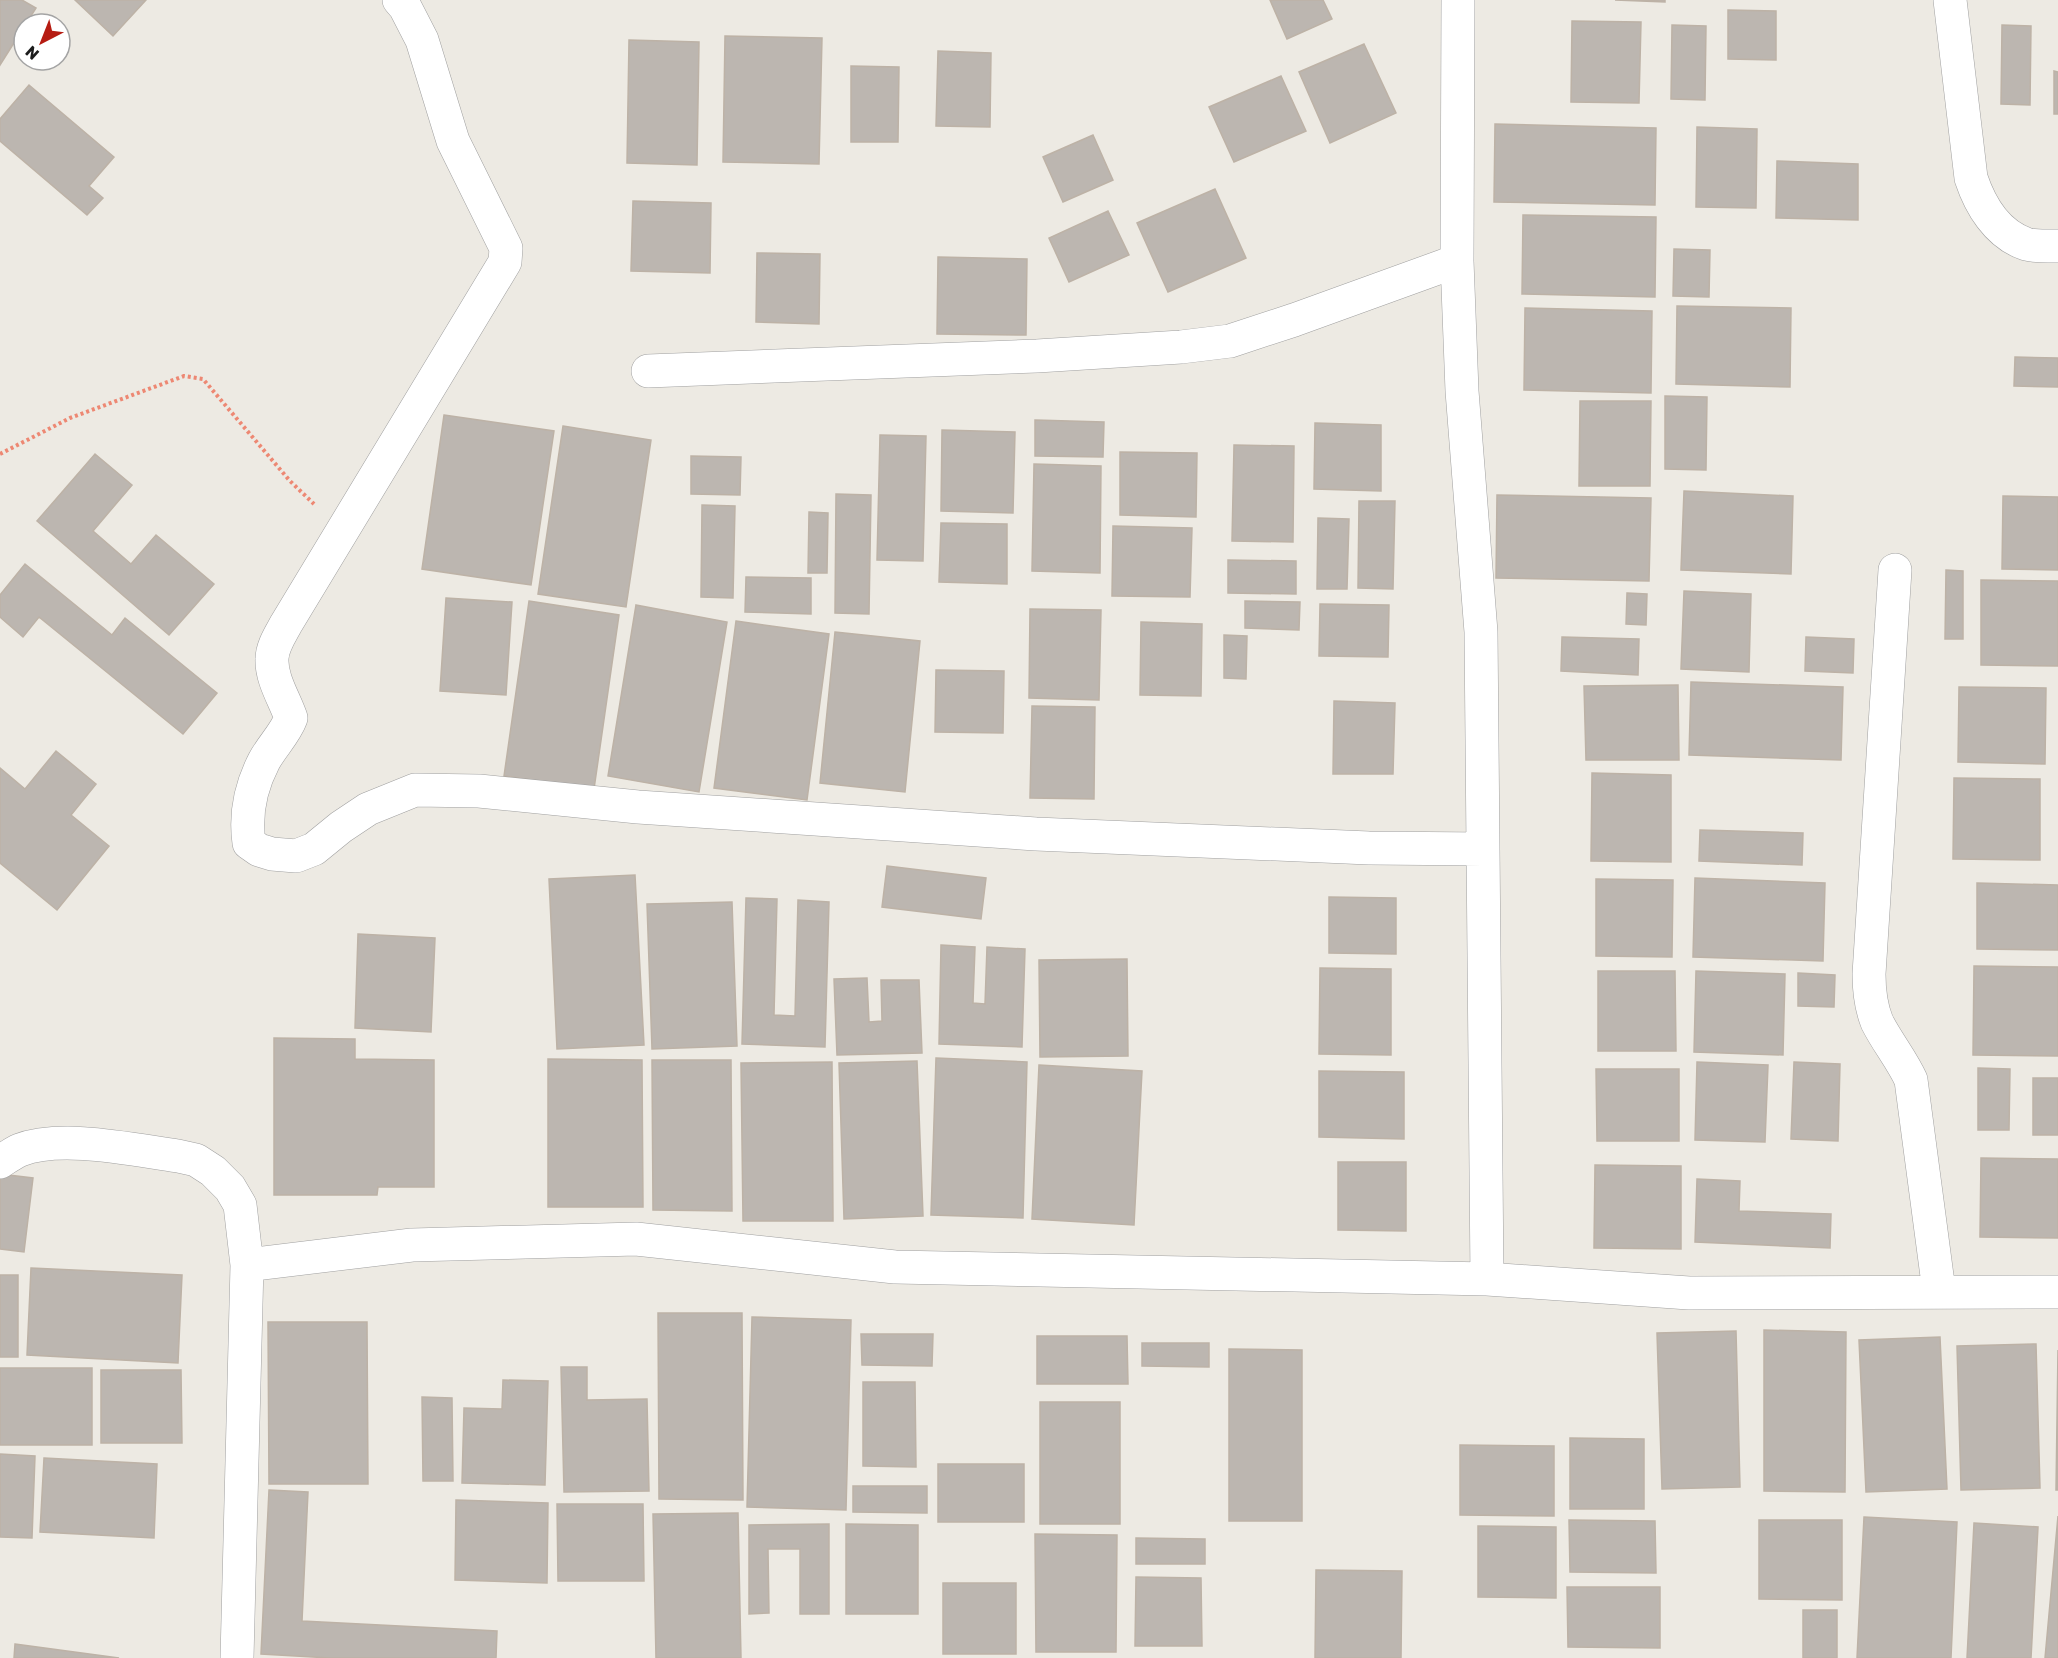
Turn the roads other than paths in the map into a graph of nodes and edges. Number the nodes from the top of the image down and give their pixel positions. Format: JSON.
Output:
{"nodes":[{"id":1,"x":399,"y":0,"type":"edge"},
{"id":2,"x":1458,"y":0,"type":"edge"},
{"id":3,"x":1950,"y":0,"type":"edge"},
{"id":4,"x":2058,"y":246,"type":"edge"},
{"id":5,"x":1457,"y":261,"type":"junction"},
{"id":6,"x":648,"y":371,"type":"dead end"},
{"id":7,"x":1895,"y":570,"type":"dead end"},
{"id":8,"x":1483,"y":849,"type":"junction"},
{"id":9,"x":0,"y":1162,"type":"edge"},
{"id":10,"x":246,"y":1265,"type":"junction"},
{"id":11,"x":1487,"y":1279,"type":"junction"},
{"id":12,"x":1939,"y":1291,"type":"junction"},
{"id":13,"x":2058,"y":1292,"type":"edge"},
{"id":14,"x":237,"y":1658,"type":"edge"}],
"edges":[{"from":1,"to":8,"type":"street"},
{"from":2,"to":5,"type":"street"},
{"from":3,"to":4,"type":"street"},
{"from":5,"to":6,"type":"street"},
{"from":5,"to":8,"type":"street"},
{"from":7,"to":12,"type":"street"},
{"from":8,"to":11,"type":"street"},
{"from":9,"to":10,"type":"street"},
{"from":10,"to":11,"type":"street"},
{"from":10,"to":14,"type":"street"},
{"from":11,"to":12,"type":"street"},
{"from":12,"to":13,"type":"street"}]}
